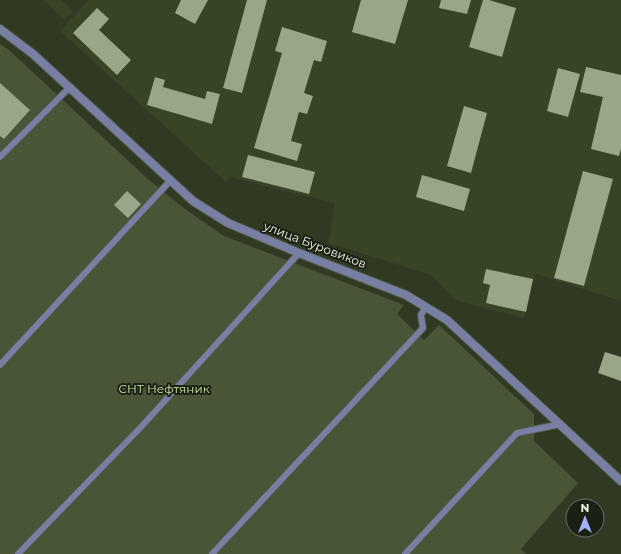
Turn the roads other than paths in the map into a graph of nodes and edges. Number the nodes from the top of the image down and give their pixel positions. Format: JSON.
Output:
{"nodes":[{"id":1,"x":0,"y":30,"type":"edge"},
{"id":2,"x":69,"y":88,"type":"junction"},
{"id":3,"x":0,"y":157,"type":"edge"},
{"id":4,"x":170,"y":181,"type":"junction"},
{"id":5,"x":299,"y":253,"type":"junction"},
{"id":6,"x":426,"y":306,"type":"junction"},
{"id":7,"x":0,"y":365,"type":"edge"},
{"id":8,"x":561,"y":424,"type":"junction"},
{"id":9,"x":621,"y":481,"type":"edge"},
{"id":10,"x":18,"y":554,"type":"edge"},
{"id":11,"x":212,"y":554,"type":"edge"},
{"id":12,"x":405,"y":554,"type":"edge"}],
"edges":[{"from":1,"to":2,"type":"street","name":"улица Буровиков"},
{"from":2,"to":3,"type":"lane"},
{"from":2,"to":4,"type":"street","name":"улица Буровиков"},
{"from":4,"to":5,"type":"street","name":"улица Буровиков"},
{"from":4,"to":7,"type":"lane"},
{"from":5,"to":6,"type":"street","name":"улица Буровиков"},
{"from":5,"to":10,"type":"lane"},
{"from":6,"to":8,"type":"street","name":"улица Буровиков"},
{"from":6,"to":11,"type":"lane"},
{"from":8,"to":9,"type":"street","name":"улица Буровиков"},
{"from":8,"to":12,"type":"lane"}]}
